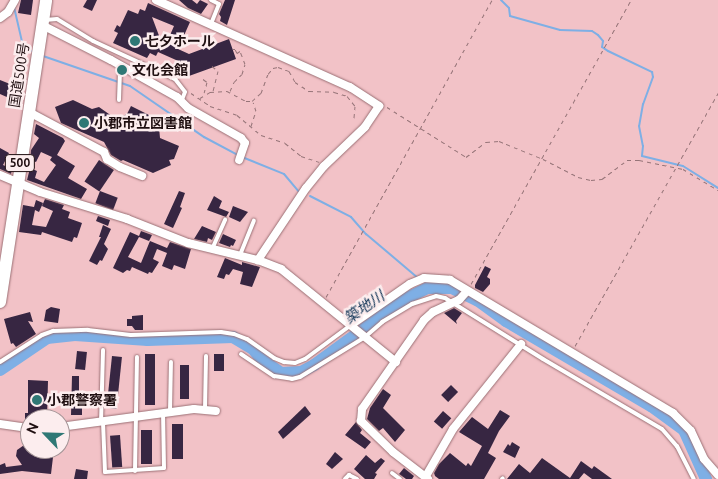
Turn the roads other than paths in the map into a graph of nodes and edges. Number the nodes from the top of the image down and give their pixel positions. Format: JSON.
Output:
{"nodes":[{"id":1,"x":15,"y":0,"type":"edge"},
{"id":2,"x":46,"y":0,"type":"edge"},
{"id":3,"x":156,"y":0,"type":"edge"},
{"id":4,"x":211,"y":0,"type":"edge"},
{"id":5,"x":0,"y":18,"type":"edge"},
{"id":6,"x":43,"y":22,"type":"junction"},
{"id":7,"x":211,"y":24,"type":"junction"},
{"id":8,"x":120,"y":65,"type":"junction"},
{"id":9,"x":119,"y":100,"type":"dead end"},
{"id":10,"x":181,"y":102,"type":"junction"},
{"id":11,"x":28,"y":112,"type":"junction"},
{"id":12,"x":238,"y":160,"type":"dead end"},
{"id":13,"x":0,"y":175,"type":"edge"},
{"id":14,"x":142,"y":176,"type":"dead end"},
{"id":15,"x":17,"y":183,"type":"junction"},
{"id":16,"x":225,"y":220,"type":"dead end"},
{"id":17,"x":254,"y":220,"type":"dead end"},
{"id":18,"x":213,"y":247,"type":"junction"},
{"id":19,"x":240,"y":254,"type":"junction"},
{"id":20,"x":258,"y":260,"type":"junction"},
{"id":21,"x":468,"y":290,"type":"junction"},
{"id":22,"x":457,"y":301,"type":"junction"},
{"id":23,"x":0,"y":302,"type":"edge"},
{"id":24,"x":352,"y":326,"type":"junction"},
{"id":25,"x":364,"y":336,"type":"junction"},
{"id":26,"x":521,"y":344,"type":"junction"},
{"id":27,"x":103,"y":350,"type":"dead end"},
{"id":28,"x":241,"y":354,"type":"dead end"},
{"id":29,"x":206,"y":356,"type":"dead end"},
{"id":30,"x":136,"y":357,"type":"dead end"},
{"id":31,"x":0,"y":362,"type":"edge"},
{"id":32,"x":171,"y":362,"type":"dead end"},
{"id":33,"x":396,"y":362,"type":"junction"},
{"id":34,"x":205,"y":408,"type":"junction"},
{"id":35,"x":216,"y":411,"type":"dead end"},
{"id":36,"x":166,"y":413,"type":"junction"},
{"id":37,"x":135,"y":418,"type":"junction"},
{"id":38,"x":102,"y":422,"type":"junction"},
{"id":39,"x":0,"y":424,"type":"edge"},
{"id":40,"x":70,"y":426,"type":"edge"},
{"id":41,"x":20,"y":427,"type":"edge"},
{"id":42,"x":135,"y":471,"type":"junction"},
{"id":43,"x":392,"y":473,"type":"dead end"},
{"id":44,"x":718,"y":475,"type":"edge"},
{"id":45,"x":427,"y":478,"type":"edge"},
{"id":46,"x":346,"y":479,"type":"edge"},
{"id":47,"x":357,"y":479,"type":"edge"},
{"id":48,"x":400,"y":479,"type":"edge"},
{"id":49,"x":694,"y":479,"type":"edge"}],
"edges":[{"from":1,"to":5,"type":"street"},
{"from":2,"to":6,"type":"highway","name":"国道500号","number":"500"},
{"from":3,"to":7,"type":"street"},
{"from":4,"to":7,"type":"lane"},
{"from":6,"to":8,"type":"street"},
{"from":6,"to":10,"type":"lane"},
{"from":6,"to":11,"type":"highway","name":"国道500号","number":"500"},
{"from":7,"to":20,"type":"street"},
{"from":8,"to":9,"type":"lane"},
{"from":8,"to":10,"type":"street"},
{"from":10,"to":12,"type":"street"},
{"from":11,"to":14,"type":"street"},
{"from":11,"to":15,"type":"highway","name":"国道500号","number":"500"},
{"from":13,"to":15,"type":"street"},
{"from":15,"to":18,"type":"street"},
{"from":15,"to":23,"type":"highway","name":"国道500号","number":"500"},
{"from":16,"to":18,"type":"lane"},
{"from":17,"to":19,"type":"lane"},
{"from":18,"to":19,"type":"street"},
{"from":19,"to":20,"type":"street"},
{"from":20,"to":24,"type":"street"},
{"from":21,"to":22,"type":"street"},
{"from":21,"to":24,"type":"street"},
{"from":21,"to":44,"type":"street"},
{"from":22,"to":25,"type":"lane"},
{"from":22,"to":26,"type":"lane"},
{"from":22,"to":33,"type":"street"},
{"from":24,"to":25,"type":"street"},
{"from":24,"to":31,"type":"lane"},
{"from":25,"to":28,"type":"lane"},
{"from":25,"to":33,"type":"street"},
{"from":26,"to":45,"type":"street"},
{"from":26,"to":49,"type":"lane"},
{"from":27,"to":38,"type":"lane"},
{"from":29,"to":34,"type":"lane"},
{"from":30,"to":37,"type":"lane"},
{"from":32,"to":36,"type":"lane"},
{"from":33,"to":45,"type":"street"},
{"from":34,"to":35,"type":"street"},
{"from":34,"to":36,"type":"street"},
{"from":36,"to":37,"type":"street"},
{"from":36,"to":42,"type":"lane"},
{"from":37,"to":38,"type":"street"},
{"from":37,"to":42,"type":"lane"},
{"from":38,"to":40,"type":"street"},
{"from":38,"to":42,"type":"lane"},
{"from":39,"to":41,"type":"street"},
{"from":43,"to":48,"type":"lane"},
{"from":46,"to":47,"type":"lane"}]}
